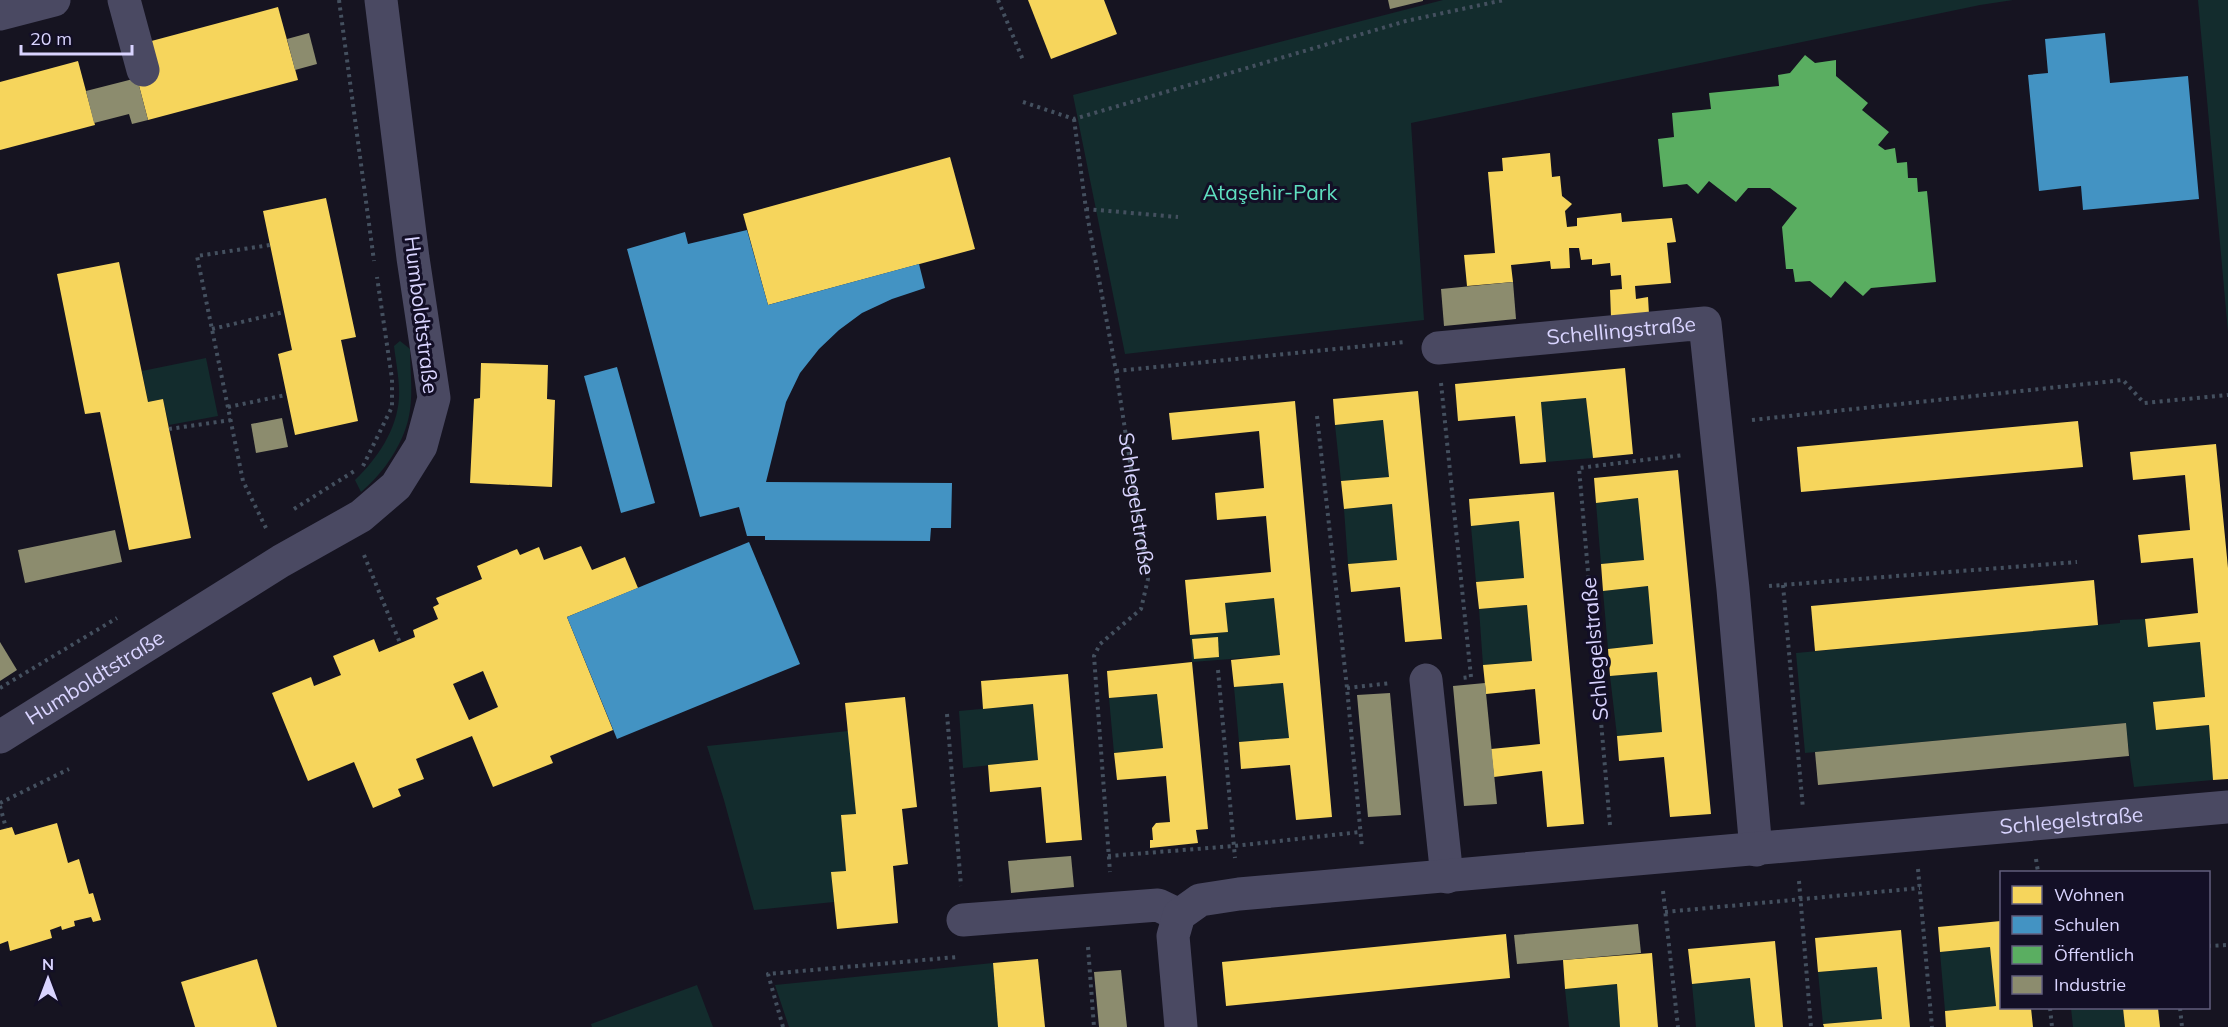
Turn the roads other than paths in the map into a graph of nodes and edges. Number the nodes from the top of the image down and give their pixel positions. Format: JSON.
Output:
{"nodes":[{"id":1,"x":54,"y":0,"type":"edge"},
{"id":2,"x":124,"y":0,"type":"edge"},
{"id":3,"x":381,"y":0,"type":"edge"},
{"id":4,"x":0,"y":14,"type":"edge"},
{"id":5,"x":143,"y":70,"type":"dead end"},
{"id":6,"x":1438,"y":348,"type":"road end"},
{"id":7,"x":1426,"y":680,"type":"road end"},
{"id":8,"x":0,"y":737,"type":"edge"},
{"id":9,"x":2228,"y":807,"type":"edge"},
{"id":10,"x":1756,"y":850,"type":"junction"},
{"id":11,"x":1447,"y":877,"type":"junction"},
{"id":12,"x":1179,"y":915,"type":"junction"},
{"id":13,"x":963,"y":920,"type":"road end"},
{"id":14,"x":1181,"y":1027,"type":"edge"}],
"edges":[{"from":1,"to":4,"type":"street"},
{"from":2,"to":5,"type":"street"},
{"from":3,"to":8,"type":"street","name":"Humboldtstraße"},
{"from":6,"to":10,"type":"street","name":"Schellingstraße"},
{"from":7,"to":11,"type":"street"},
{"from":9,"to":10,"type":"street","name":"Schlegelstraße"},
{"from":10,"to":11,"type":"street","name":"Schlegelstraße"},
{"from":11,"to":12,"type":"street","name":"Schlegelstraße"},
{"from":12,"to":13,"type":"street"},
{"from":12,"to":14,"type":"street"}]}
